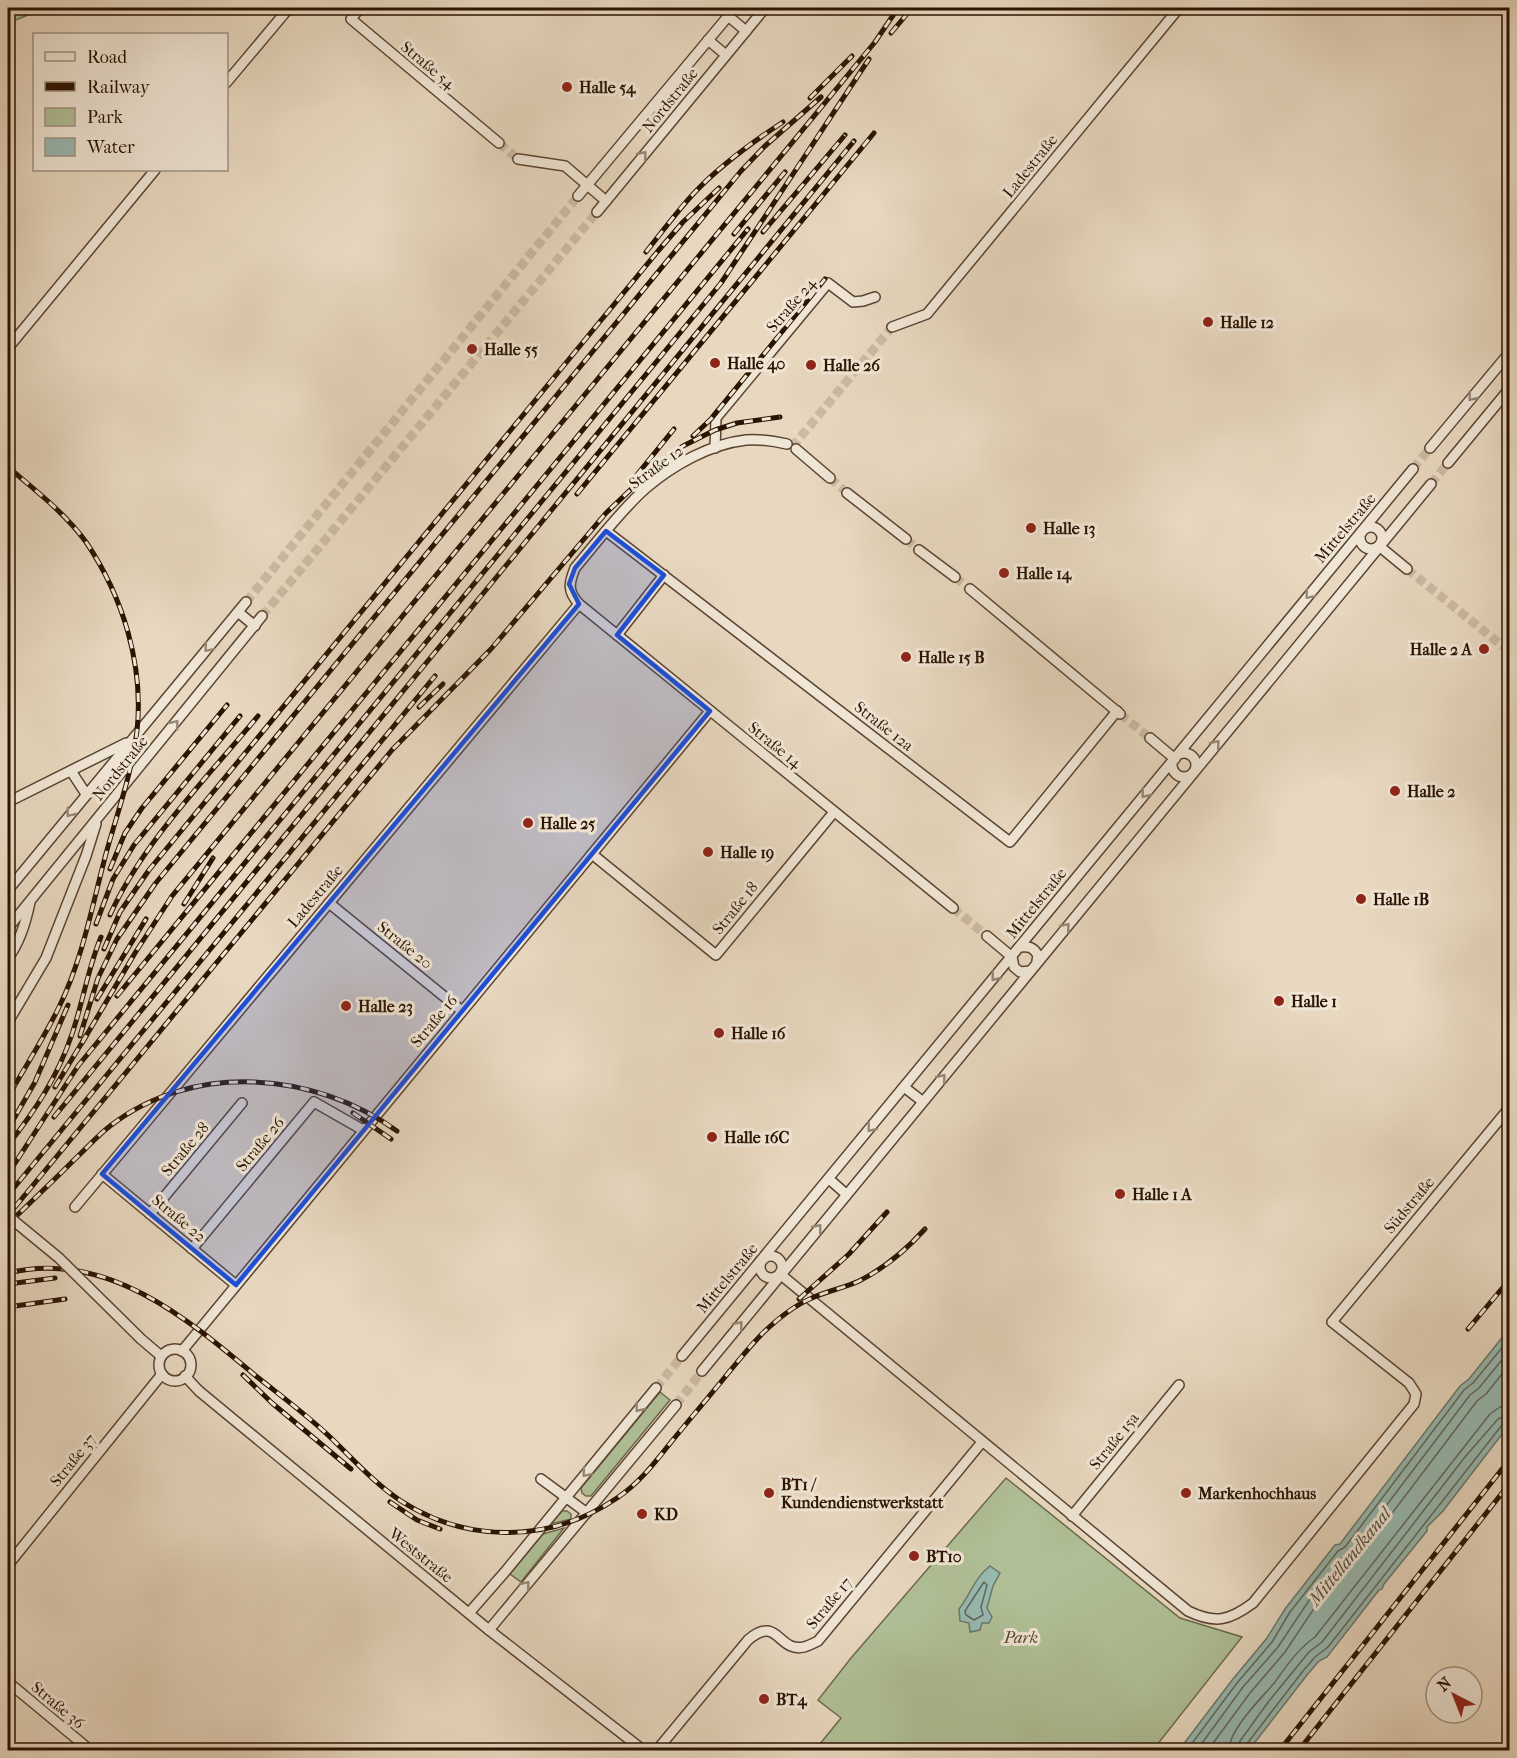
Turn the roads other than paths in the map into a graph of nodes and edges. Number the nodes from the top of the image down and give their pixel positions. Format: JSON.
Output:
{"nodes":[{"id":1,"x":289,"y":8,"type":"edge"},
{"id":2,"x":360,"y":8,"type":"edge"},
{"id":3,"x":735,"y":8,"type":"edge"},
{"id":4,"x":765,"y":8,"type":"edge"},
{"id":5,"x":1179,"y":8,"type":"edge"},
{"id":6,"x":728,"y":16,"type":"junction"},
{"id":7,"x":746,"y":31,"type":"junction"},
{"id":8,"x":708,"y":40,"type":"junction"},
{"id":9,"x":726,"y":55,"type":"junction"},
{"id":10,"x":228,"y":81,"type":"edge"},
{"id":11,"x":498,"y":143,"type":"tunnel mouth"},
{"id":12,"x":518,"y":159,"type":"tunnel mouth"},
{"id":13,"x":154,"y":171,"type":"edge"},
{"id":14,"x":587,"y":185,"type":"junction"},
{"id":15,"x":578,"y":196,"type":"tunnel mouth"},
{"id":16,"x":606,"y":201,"type":"junction"},
{"id":17,"x":597,"y":212,"type":"tunnel mouth"},
{"id":18,"x":875,"y":297,"type":"dead end"},
{"id":19,"x":892,"y":327,"type":"tunnel mouth"},
{"id":20,"x":8,"y":348,"type":"edge"},
{"id":21,"x":1509,"y":352,"type":"edge"},
{"id":22,"x":1509,"y":388,"type":"edge"},
{"id":23,"x":787,"y":444,"type":"dead end"},
{"id":24,"x":715,"y":448,"type":"junction"},
{"id":25,"x":1430,"y":448,"type":"tunnel mouth"},
{"id":26,"x":796,"y":450,"type":"dead end"},
{"id":27,"x":1448,"y":463,"type":"tunnel mouth"},
{"id":28,"x":1413,"y":469,"type":"tunnel mouth"},
{"id":29,"x":830,"y":478,"type":"tunnel mouth"},
{"id":30,"x":1431,"y":484,"type":"tunnel mouth"},
{"id":31,"x":847,"y":493,"type":"tunnel mouth"},
{"id":32,"x":606,"y":531,"type":"junction"},
{"id":33,"x":1363,"y":531,"type":"junction"},
{"id":34,"x":906,"y":540,"type":"tunnel mouth"},
{"id":35,"x":1379,"y":546,"type":"junction"},
{"id":36,"x":919,"y":550,"type":"tunnel mouth"},
{"id":37,"x":1407,"y":569,"type":"tunnel mouth"},
{"id":38,"x":664,"y":575,"type":"junction"},
{"id":39,"x":956,"y":577,"type":"tunnel mouth"},
{"id":40,"x":970,"y":589,"type":"tunnel mouth"},
{"id":41,"x":246,"y":602,"type":"tunnel mouth"},
{"id":42,"x":579,"y":604,"type":"junction"},
{"id":43,"x":238,"y":612,"type":"junction"},
{"id":44,"x":262,"y":616,"type":"tunnel mouth"},
{"id":45,"x":255,"y":626,"type":"junction"},
{"id":46,"x":617,"y":635,"type":"junction"},
{"id":47,"x":710,"y":711,"type":"junction"},
{"id":48,"x":1150,"y":738,"type":"tunnel mouth"},
{"id":49,"x":130,"y":741,"type":"junction"},
{"id":50,"x":1175,"y":759,"type":"junction"},
{"id":51,"x":71,"y":771,"type":"junction"},
{"id":52,"x":1192,"y":773,"type":"junction"},
{"id":53,"x":86,"y":794,"type":"junction"},
{"id":54,"x":8,"y":802,"type":"edge"},
{"id":55,"x":834,"y":812,"type":"junction"},
{"id":56,"x":98,"y":819,"type":"junction"},
{"id":57,"x":592,"y":854,"type":"junction"},
{"id":58,"x":26,"y":867,"type":"junction"},
{"id":59,"x":8,"y":885,"type":"edge"},
{"id":60,"x":8,"y":890,"type":"edge"},
{"id":61,"x":31,"y":899,"type":"junction"},
{"id":62,"x":329,"y":903,"type":"junction"},
{"id":63,"x":952,"y":908,"type":"tunnel mouth"},
{"id":64,"x":8,"y":928,"type":"edge"},
{"id":65,"x":987,"y":936,"type":"tunnel mouth"},
{"id":66,"x":1020,"y":947,"type":"junction"},
{"id":67,"x":1012,"y":957,"type":"junction"},
{"id":68,"x":8,"y":958,"type":"edge"},
{"id":69,"x":1037,"y":962,"type":"junction"},
{"id":70,"x":1030,"y":971,"type":"junction"},
{"id":71,"x":462,"y":1011,"type":"junction"},
{"id":72,"x":8,"y":1022,"type":"edge"},
{"id":73,"x":904,"y":1087,"type":"junction"},
{"id":74,"x":922,"y":1101,"type":"junction"},
{"id":75,"x":242,"y":1103,"type":"dead end"},
{"id":76,"x":1509,"y":1107,"type":"edge"},
{"id":77,"x":363,"y":1130,"type":"junction"},
{"id":78,"x":102,"y":1174,"type":"junction"},
{"id":79,"x":829,"y":1179,"type":"junction"},
{"id":80,"x":846,"y":1194,"type":"junction"},
{"id":81,"x":75,"y":1207,"type":"dead end"},
{"id":82,"x":150,"y":1214,"type":"junction"},
{"id":83,"x":8,"y":1216,"type":"edge"},
{"id":84,"x":192,"y":1249,"type":"junction"},
{"id":85,"x":761,"y":1261,"type":"junction"},
{"id":86,"x":780,"y":1274,"type":"junction"},
{"id":87,"x":236,"y":1285,"type":"junction"},
{"id":88,"x":182,"y":1351,"type":"junction"},
{"id":89,"x":162,"y":1356,"type":"junction"},
{"id":90,"x":682,"y":1356,"type":"tunnel mouth"},
{"id":91,"x":702,"y":1371,"type":"tunnel mouth"},
{"id":92,"x":162,"y":1374,"type":"junction"},
{"id":93,"x":185,"y":1376,"type":"junction"},
{"id":94,"x":1179,"y":1385,"type":"dead end"},
{"id":95,"x":656,"y":1388,"type":"tunnel mouth"},
{"id":96,"x":676,"y":1404,"type":"tunnel mouth"},
{"id":97,"x":982,"y":1442,"type":"junction"},
{"id":98,"x":541,"y":1479,"type":"dead end"},
{"id":99,"x":567,"y":1496,"type":"junction"},
{"id":100,"x":587,"y":1512,"type":"junction"},
{"id":101,"x":1072,"y":1516,"type":"junction"},
{"id":102,"x":8,"y":1565,"type":"edge"},
{"id":103,"x":469,"y":1613,"type":"junction"},
{"id":104,"x":489,"y":1630,"type":"junction"},
{"id":105,"x":8,"y":1682,"type":"edge"},
{"id":106,"x":90,"y":1750,"type":"edge"},
{"id":107,"x":643,"y":1750,"type":"edge"},
{"id":108,"x":657,"y":1750,"type":"edge"}],
"edges":[{"from":1,"to":10,"type":"street"},
{"from":2,"to":11,"type":"street","name":"Straße 54"},
{"from":3,"to":6,"type":"street","name":"Nordstraße"},
{"from":4,"to":7,"type":"street","name":"Nordstraße"},
{"from":5,"to":19,"type":"street","name":"Ladestraße"},
{"from":6,"to":7,"type":"street"},
{"from":6,"to":8,"type":"street","name":"Nordstraße"},
{"from":7,"to":9,"type":"street","name":"Nordstraße"},
{"from":8,"to":9,"type":"street"},
{"from":8,"to":14,"type":"street","name":"Nordstraße"},
{"from":16,"to":9,"type":"street","name":"Nordstraße","one_way":true},
{"from":12,"to":14,"type":"street"},
{"from":13,"to":20,"type":"street"},
{"from":14,"to":15,"type":"street","name":"Nordstraße"},
{"from":14,"to":16,"type":"street"},
{"from":16,"to":17,"type":"street","name":"Nordstraße"},
{"from":18,"to":24,"type":"street","name":"Straße 24"},
{"from":21,"to":25,"type":"street","one_way":true},
{"from":22,"to":27,"type":"street"},
{"from":23,"to":24,"type":"street","name":"Straße 12"},
{"from":24,"to":32,"type":"street","name":"Straße 12"},
{"from":26,"to":29,"type":"street"},
{"from":28,"to":33,"type":"street","name":"Mittelstraße"},
{"from":30,"to":35,"type":"street"},
{"from":31,"to":34,"type":"street"},
{"from":32,"to":38,"type":"street","name":"Straße 12a"},
{"from":32,"to":42,"type":"street","name":"Straße 12"},
{"from":33,"to":35,"type":"street"},
{"from":33,"to":35,"type":"street"},
{"from":33,"to":50,"type":"street","name":"Mittelstraße","one_way":true},
{"from":35,"to":37,"type":"street"},
{"from":52,"to":35,"type":"street","one_way":true},
{"from":36,"to":39,"type":"street"},
{"from":38,"to":40,"type":"street","name":"Straße 12a"},
{"from":38,"to":46,"type":"street"},
{"from":41,"to":43,"type":"street","name":"Nordstraße"},
{"from":42,"to":46,"type":"street","name":"Straße 14"},
{"from":42,"to":62,"type":"street","name":"Ladestraße"},
{"from":43,"to":45,"type":"street"},
{"from":43,"to":49,"type":"street","name":"Nordstraße","one_way":true},
{"from":44,"to":45,"type":"street","name":"Nordstraße"},
{"from":56,"to":45,"type":"street","name":"Nordstraße","one_way":true},
{"from":46,"to":47,"type":"street","name":"Straße 14"},
{"from":47,"to":55,"type":"street","name":"Straße 14"},
{"from":47,"to":57,"type":"street","name":"Straße 16"},
{"from":48,"to":50,"type":"street"},
{"from":49,"to":51,"type":"street"},
{"from":49,"to":53,"type":"street","name":"Nordstraße"},
{"from":50,"to":52,"type":"street"},
{"from":50,"to":52,"type":"street"},
{"from":50,"to":66,"type":"street","name":"Mittelstraße","one_way":true},
{"from":51,"to":53,"type":"street"},
{"from":51,"to":54,"type":"street"},
{"from":69,"to":52,"type":"street","one_way":true},
{"from":53,"to":58,"type":"street","name":"Nordstraße","one_way":true},
{"from":55,"to":57,"type":"street","name":"Straße 18"},
{"from":55,"to":63,"type":"street","name":"Straße 14"},
{"from":56,"to":61,"type":"street","name":"Nordstraße"},
{"from":56,"to":72,"type":"street"},
{"from":57,"to":71,"type":"street","name":"Straße 16"},
{"from":58,"to":59,"type":"street"},
{"from":58,"to":60,"type":"street","name":"Nordstraße"},
{"from":61,"to":64,"type":"street","name":"Nordstraße"},
{"from":61,"to":68,"type":"street"},
{"from":62,"to":71,"type":"street","name":"Straße 20"},
{"from":62,"to":78,"type":"street","name":"Ladestraße"},
{"from":65,"to":67,"type":"street"},
{"from":66,"to":67,"type":"street","name":"Mittelstraße"},
{"from":66,"to":69,"type":"street"},
{"from":67,"to":70,"type":"street"},
{"from":67,"to":73,"type":"street","name":"Mittelstraße","one_way":true},
{"from":69,"to":70,"type":"street"},
{"from":74,"to":70,"type":"street","one_way":true},
{"from":71,"to":77,"type":"street","name":"Straße 16"},
{"from":73,"to":74,"type":"street"},
{"from":73,"to":79,"type":"street","name":"Mittelstraße","one_way":true},
{"from":74,"to":80,"type":"street"},
{"from":75,"to":82,"type":"street","name":"Straße 28"},
{"from":76,"to":101,"type":"street","name":"Südstraße"},
{"from":77,"to":84,"type":"street","name":"Straße 26"},
{"from":77,"to":87,"type":"street","name":"Straße 16"},
{"from":78,"to":81,"type":"street","name":"Ladestraße"},
{"from":78,"to":82,"type":"street","name":"Straße 22"},
{"from":79,"to":80,"type":"street"},
{"from":79,"to":85,"type":"street","name":"Mittelstraße"},
{"from":86,"to":80,"type":"street","one_way":true},
{"from":82,"to":84,"type":"street","name":"Straße 22"},
{"from":83,"to":89,"type":"street","bridge":true},
{"from":84,"to":87,"type":"street","name":"Straße 22"},
{"from":85,"to":86,"type":"street"},
{"from":85,"to":86,"type":"street"},
{"from":85,"to":90,"type":"street","name":"Mittelstraße"},
{"from":91,"to":86,"type":"street","one_way":true},
{"from":86,"to":97,"type":"street"},
{"from":87,"to":88,"type":"street","name":"Straße 16"},
{"from":88,"to":89,"type":"street"},
{"from":88,"to":93,"type":"street"},
{"from":89,"to":92,"type":"street"},
{"from":92,"to":93,"type":"street"},
{"from":92,"to":102,"type":"street","name":"Straße 37"},
{"from":93,"to":103,"type":"street","name":"Weststraße"},
{"from":94,"to":101,"type":"street","name":"Straße 15a"},
{"from":95,"to":99,"type":"street","one_way":true},
{"from":96,"to":100,"type":"street"},
{"from":97,"to":101,"type":"street"},
{"from":97,"to":108,"type":"street","name":"Straße 17"},
{"from":98,"to":99,"type":"street"},
{"from":99,"to":100,"type":"street"},
{"from":99,"to":103,"type":"street"},
{"from":104,"to":100,"type":"street","one_way":true},
{"from":103,"to":104,"type":"street","name":"Weststraße"},
{"from":104,"to":107,"type":"street","name":"Weststraße"},
{"from":105,"to":106,"type":"street","name":"Straße 36"}]}
